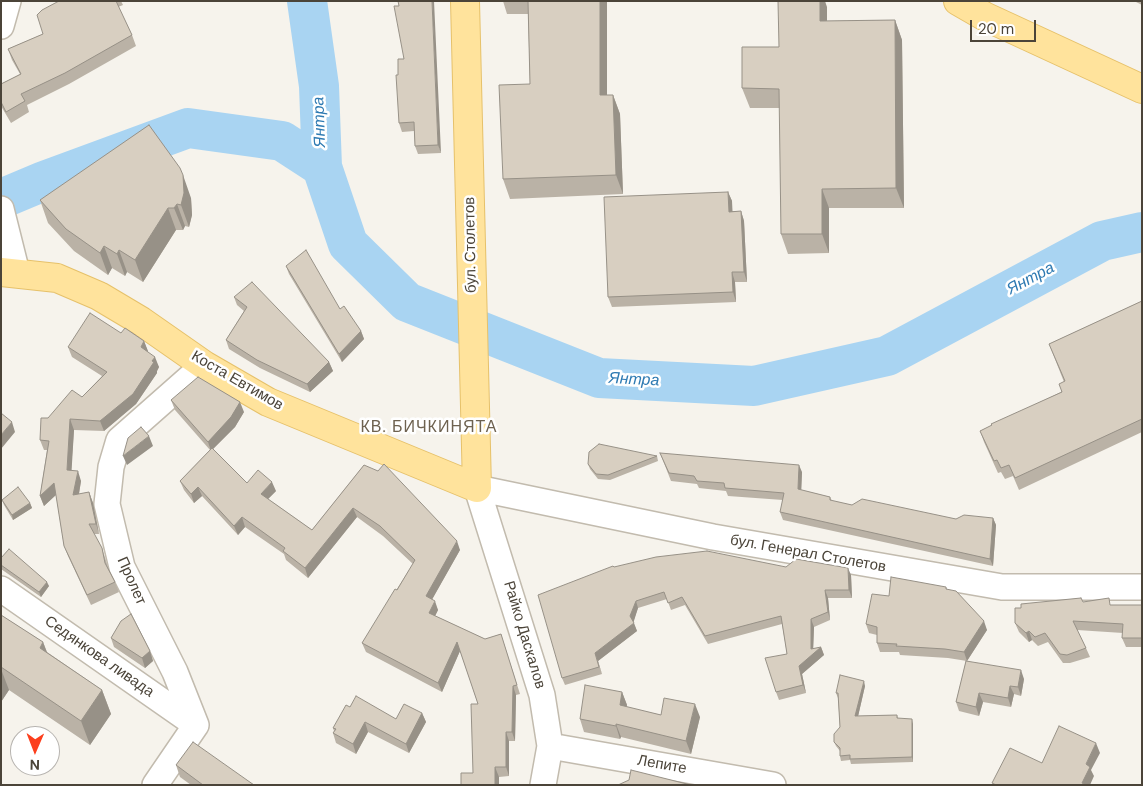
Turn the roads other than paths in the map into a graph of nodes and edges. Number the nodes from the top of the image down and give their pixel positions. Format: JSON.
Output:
{"nodes":[{"id":1,"x":8,"y":1,"type":"edge"},
{"id":2,"x":465,"y":1,"type":"edge"},
{"id":3,"x":958,"y":1,"type":"edge"},
{"id":4,"x":1,"y":26,"type":"edge"},
{"id":5,"x":1142,"y":89,"type":"edge"},
{"id":6,"x":1,"y":209,"type":"edge"},
{"id":7,"x":9,"y":272,"type":"edge"},
{"id":8,"x":204,"y":364,"type":"junction"},
{"id":9,"x":477,"y":488,"type":"junction"},
{"id":10,"x":1142,"y":588,"type":"edge"},
{"id":11,"x":1,"y":589,"type":"edge"},
{"id":12,"x":196,"y":725,"type":"junction"},
{"id":13,"x":550,"y":746,"type":"junction"},
{"id":14,"x":156,"y":785,"type":"edge"},
{"id":15,"x":543,"y":785,"type":"edge"},
{"id":16,"x":773,"y":785,"type":"edge"}],
"edges":[{"from":1,"to":4,"type":"street"},
{"from":2,"to":9,"type":"main road","name":"бул. Столетов"},
{"from":3,"to":5,"type":"main road"},
{"from":6,"to":7,"type":"street"},
{"from":7,"to":8,"type":"main road","name":"Коста Евтимов"},
{"from":8,"to":9,"type":"main road","name":"Коста Евтимов"},
{"from":8,"to":12,"type":"street","name":"Пролет"},
{"from":9,"to":10,"type":"street","name":"бул. Генерал Столетов"},
{"from":9,"to":13,"type":"street","name":"Райко Даскалов"},
{"from":11,"to":12,"type":"street","name":"Седянкова ливада"},
{"from":12,"to":14,"type":"street"},
{"from":13,"to":15,"type":"street","name":"Райко Даскалов"},
{"from":13,"to":16,"type":"street","name":"Лепите"}]}
